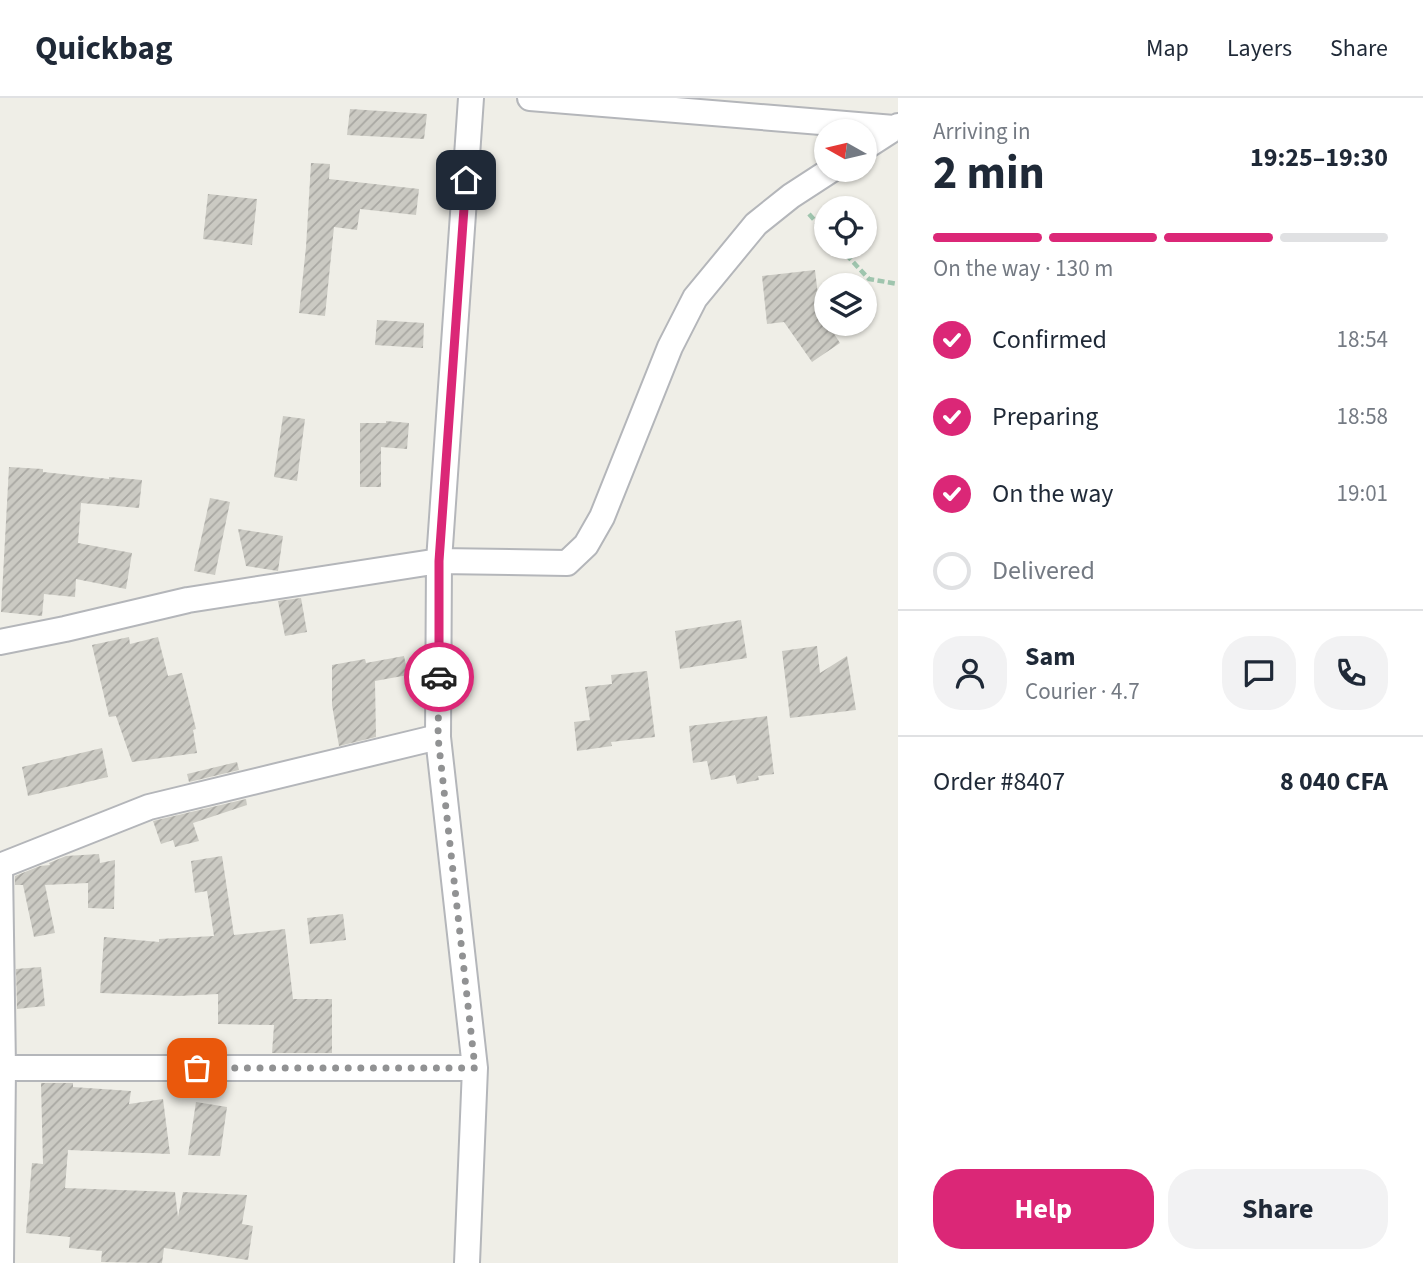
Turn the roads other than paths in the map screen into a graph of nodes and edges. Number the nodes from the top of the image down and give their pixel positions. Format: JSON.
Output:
{"nodes":[{"id":1,"x":471,"y":98,"type":"edge"},
{"id":2,"x":530,"y":98,"type":"edge"},
{"id":3,"x":896,"y":127,"type":"edge"},
{"id":4,"x":877,"y":139,"type":"edge"},
{"id":5,"x":814,"y":181,"type":"edge"},
{"id":6,"x":439,"y":561,"type":"junction"},
{"id":7,"x":0,"y":642,"type":"edge"},
{"id":8,"x":438,"y":737,"type":"junction"},
{"id":9,"x":0,"y":867,"type":"edge"},
{"id":10,"x":1,"y":1068,"type":"edge"},
{"id":11,"x":475,"y":1068,"type":"junction"},
{"id":12,"x":1,"y":1263,"type":"edge"},
{"id":13,"x":467,"y":1263,"type":"edge"}],
"edges":[{"from":1,"to":6,"type":"street"},
{"from":2,"to":3,"type":"street"},
{"from":3,"to":4,"type":"street"},
{"from":5,"to":6,"type":"street"},
{"from":6,"to":7,"type":"street"},
{"from":6,"to":8,"type":"street"},
{"from":8,"to":9,"type":"street"},
{"from":8,"to":11,"type":"street"},
{"from":9,"to":10,"type":"street"},
{"from":10,"to":11,"type":"street"},
{"from":10,"to":12,"type":"street"},
{"from":11,"to":13,"type":"street"}]}
